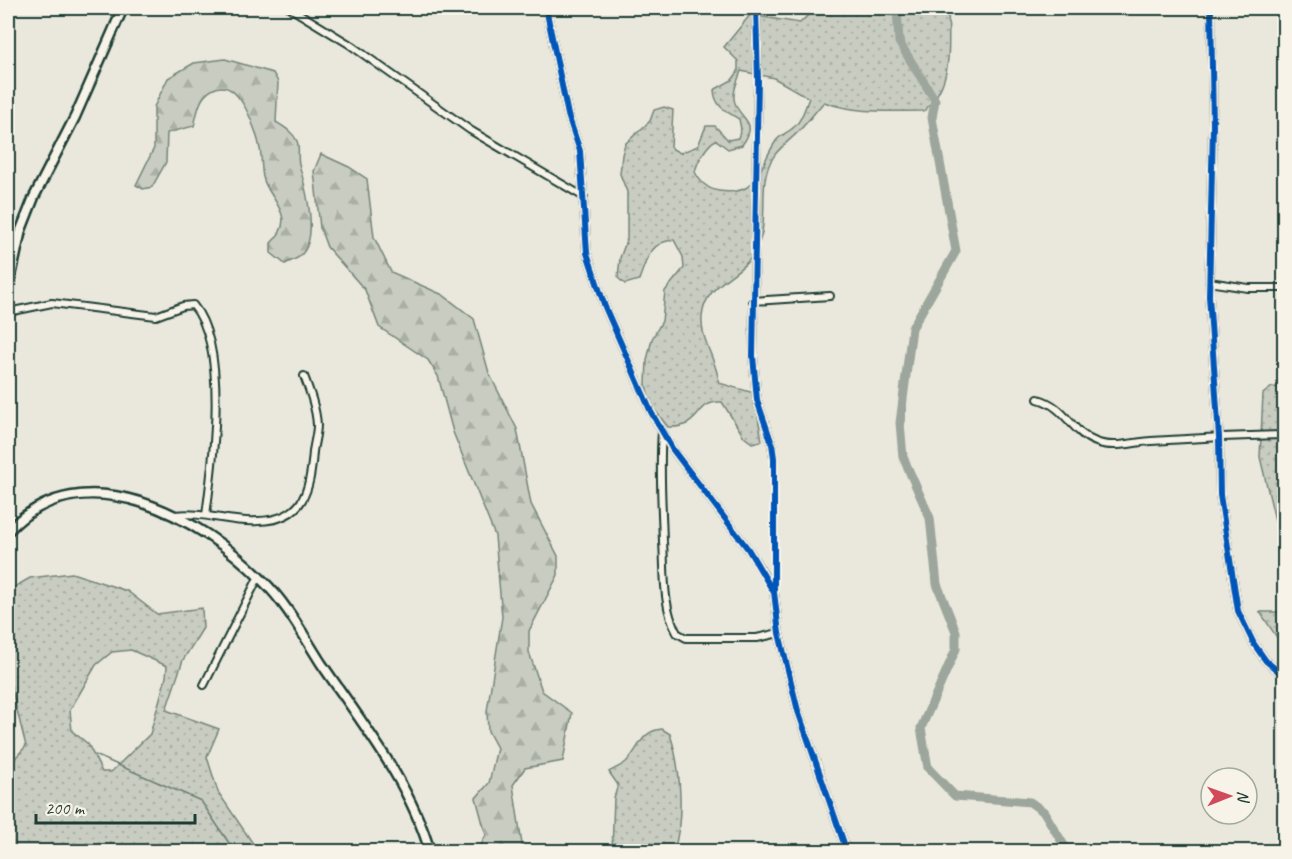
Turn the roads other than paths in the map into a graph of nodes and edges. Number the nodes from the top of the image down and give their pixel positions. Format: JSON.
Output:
{"nodes":[{"id":1,"x":123,"y":8,"type":"edge"},
{"id":2,"x":290,"y":8,"type":"edge"},
{"id":3,"x":546,"y":8,"type":"edge"},
{"id":4,"x":756,"y":8,"type":"edge"},
{"id":5,"x":1211,"y":8,"type":"edge"},
{"id":6,"x":584,"y":197,"type":"junction"},
{"id":7,"x":1209,"y":282,"type":"junction"},
{"id":8,"x":1284,"y":288,"type":"edge"},
{"id":9,"x":8,"y":290,"type":"edge"},
{"id":10,"x":830,"y":296,"type":"dead end"},
{"id":11,"x":753,"y":301,"type":"junction"},
{"id":12,"x":8,"y":312,"type":"edge"},
{"id":13,"x":304,"y":376,"type":"dead end"},
{"id":14,"x":1038,"y":399,"type":"dead end"},
{"id":15,"x":662,"y":429,"type":"junction"},
{"id":16,"x":1284,"y":435,"type":"edge"},
{"id":17,"x":1219,"y":437,"type":"junction"},
{"id":18,"x":175,"y":515,"type":"junction"},
{"id":19,"x":206,"y":515,"type":"junction"},
{"id":20,"x":8,"y":531,"type":"edge"},
{"id":21,"x":259,"y":576,"type":"junction"},
{"id":22,"x":774,"y":592,"type":"junction"},
{"id":23,"x":779,"y":633,"type":"junction"},
{"id":24,"x":1284,"y":676,"type":"edge"},
{"id":25,"x":204,"y":685,"type":"dead end"},
{"id":26,"x":430,"y":852,"type":"edge"},
{"id":27,"x":847,"y":852,"type":"edge"}],
"edges":[{"from":1,"to":9,"type":"street"},
{"from":2,"to":6,"type":"street"},
{"from":3,"to":6,"type":"street"},
{"from":4,"to":11,"type":"street"},
{"from":5,"to":7,"type":"street"},
{"from":6,"to":15,"type":"street"},
{"from":7,"to":8,"type":"street"},
{"from":7,"to":17,"type":"street"},
{"from":10,"to":11,"type":"street"},
{"from":11,"to":22,"type":"street"},
{"from":12,"to":19,"type":"street"},
{"from":13,"to":19,"type":"street"},
{"from":14,"to":17,"type":"street"},
{"from":15,"to":22,"type":"street"},
{"from":15,"to":23,"type":"street"},
{"from":16,"to":17,"type":"street"},
{"from":17,"to":24,"type":"street"},
{"from":18,"to":19,"type":"street"},
{"from":18,"to":20,"type":"street"},
{"from":18,"to":21,"type":"street"},
{"from":21,"to":25,"type":"street"},
{"from":21,"to":26,"type":"street"},
{"from":22,"to":23,"type":"street"},
{"from":23,"to":27,"type":"street"}]}
